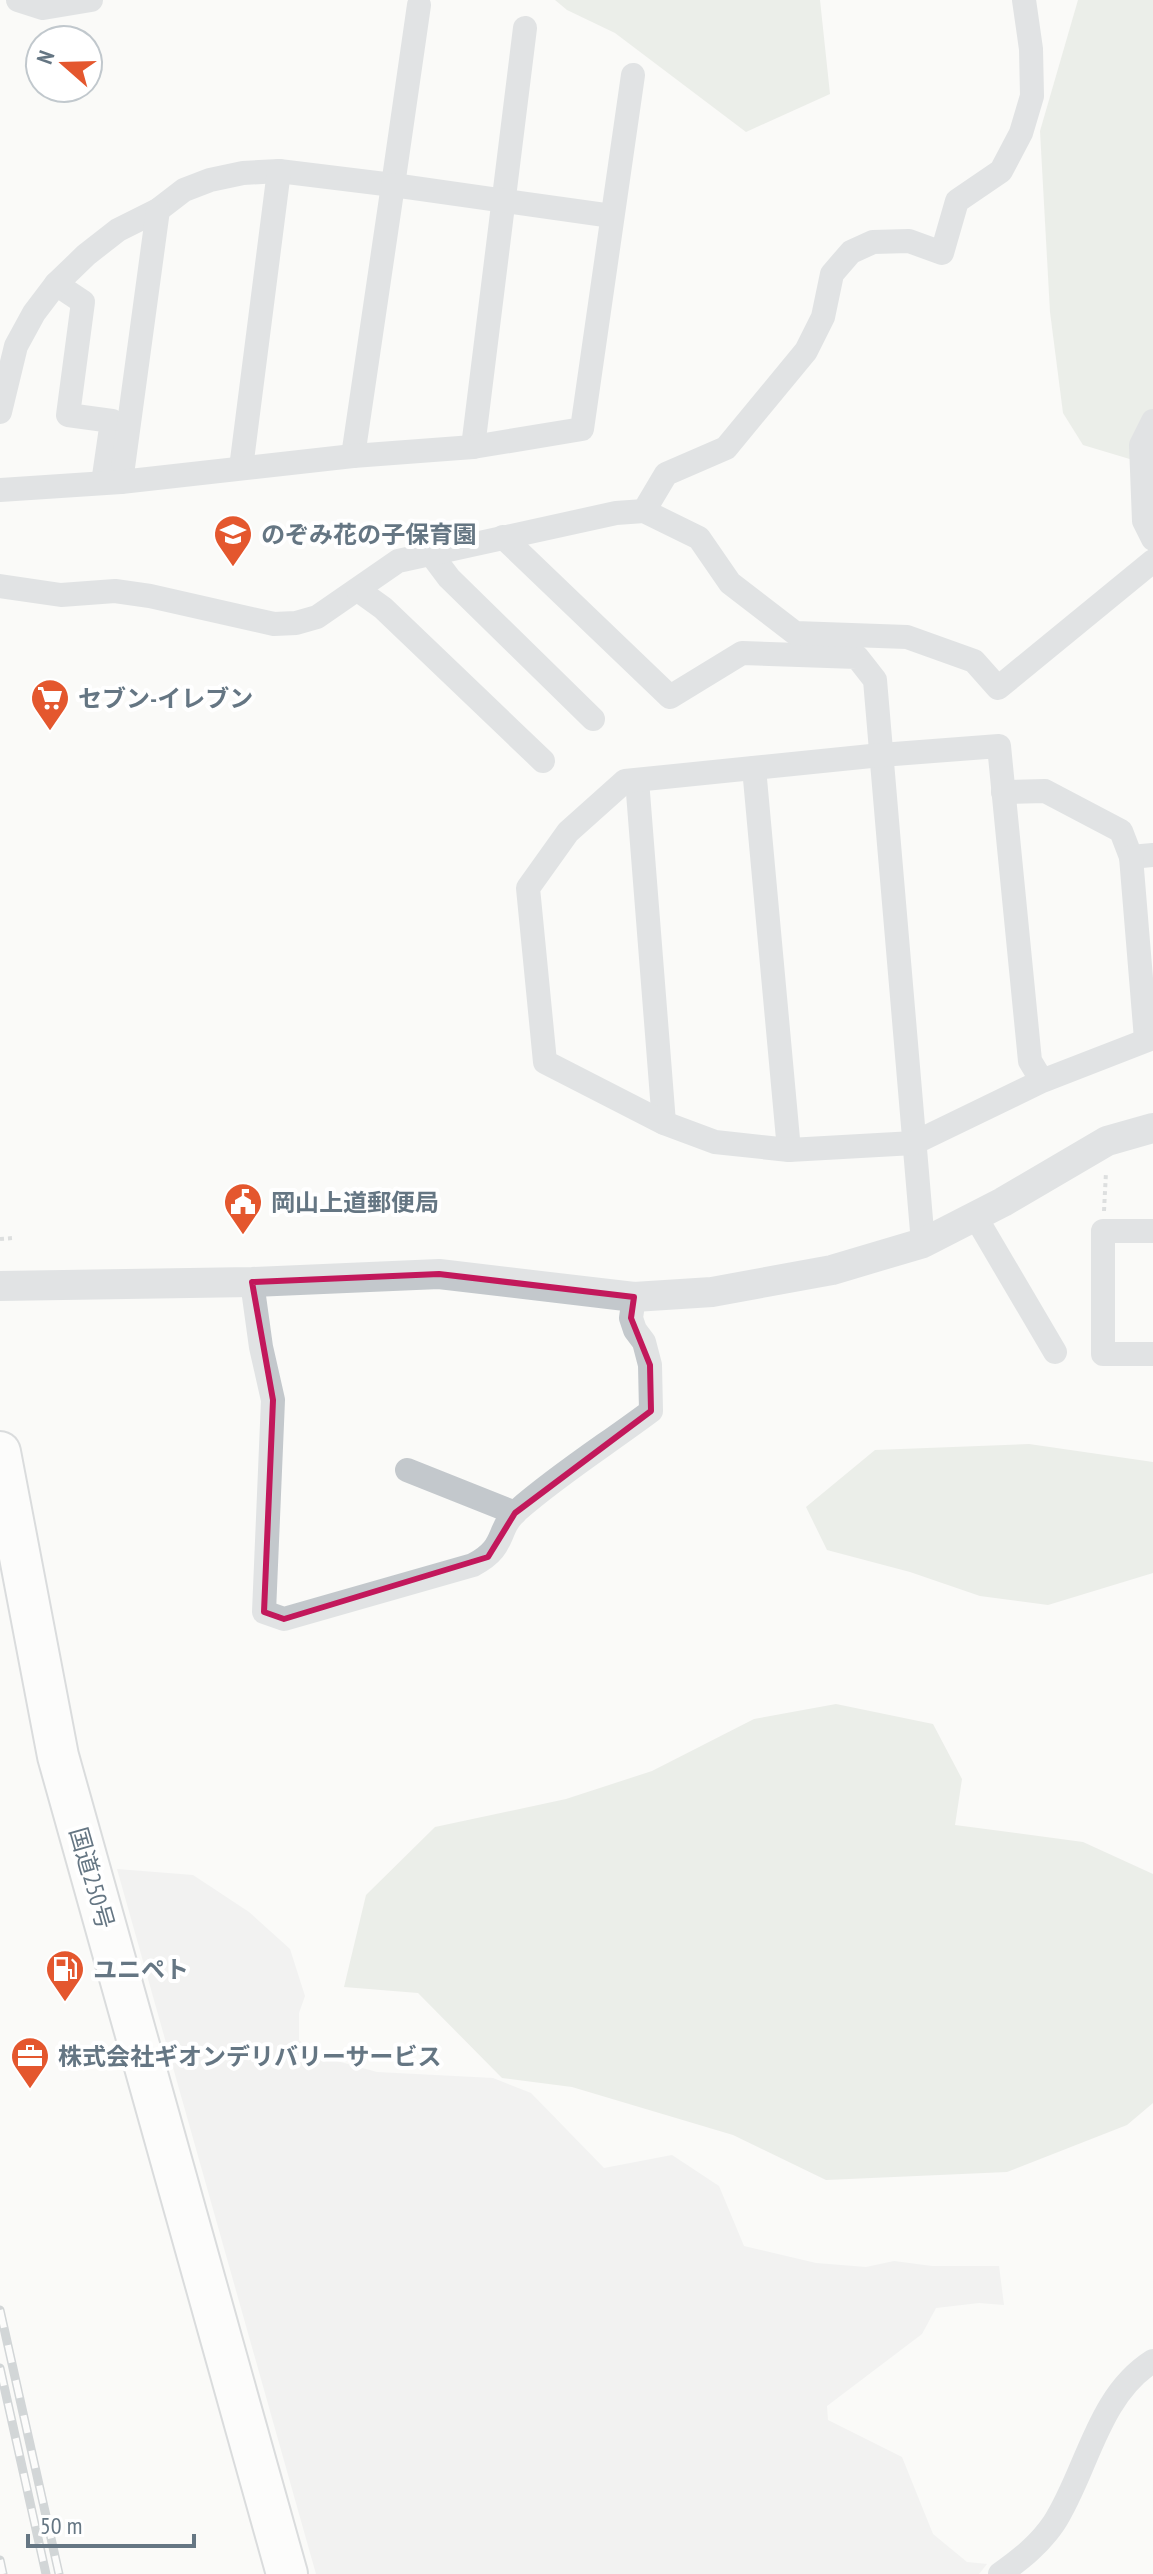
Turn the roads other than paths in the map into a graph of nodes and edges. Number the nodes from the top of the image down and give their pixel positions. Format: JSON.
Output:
{"nodes":[{"id":1,"x":18,"y":0,"type":"edge"},
{"id":2,"x":91,"y":0,"type":"edge"},
{"id":3,"x":1024,"y":0,"type":"edge"},
{"id":4,"x":419,"y":5,"type":"dead end"},
{"id":5,"x":525,"y":28,"type":"dead end"},
{"id":6,"x":633,"y":75,"type":"dead end"},
{"id":7,"x":279,"y":171,"type":"junction"},
{"id":8,"x":393,"y":185,"type":"junction"},
{"id":9,"x":503,"y":201,"type":"junction"},
{"id":10,"x":158,"y":210,"type":"junction"},
{"id":11,"x":612,"y":216,"type":"junction"},
{"id":12,"x":56,"y":284,"type":"junction"},
{"id":13,"x":0,"y":412,"type":"edge"},
{"id":14,"x":1153,"y":421,"type":"edge"},
{"id":15,"x":473,"y":447,"type":"junction"},
{"id":16,"x":353,"y":456,"type":"junction"},
{"id":17,"x":241,"y":468,"type":"junction"},
{"id":18,"x":112,"y":482,"type":"junction"},
{"id":19,"x":0,"y":490,"type":"edge"},
{"id":20,"x":644,"y":511,"type":"junction"},
{"id":21,"x":503,"y":537,"type":"junction"},
{"id":22,"x":1153,"y":539,"type":"edge"},
{"id":23,"x":431,"y":554,"type":"junction"},
{"id":24,"x":1153,"y":561,"type":"edge"},
{"id":25,"x":0,"y":586,"type":"edge"},
{"id":26,"x":358,"y":590,"type":"junction"},
{"id":27,"x":593,"y":719,"type":"dead end"},
{"id":28,"x":881,"y":755,"type":"junction"},
{"id":29,"x":543,"y":761,"type":"dead end"},
{"id":30,"x":754,"y":768,"type":"junction"},
{"id":31,"x":637,"y":780,"type":"junction"},
{"id":32,"x":1003,"y":792,"type":"junction"},
{"id":33,"x":1142,"y":856,"type":"edge"},
{"id":34,"x":1150,"y":1039,"type":"edge"},
{"id":35,"x":1042,"y":1081,"type":"junction"},
{"id":36,"x":664,"y":1123,"type":"junction"},
{"id":37,"x":1153,"y":1128,"type":"edge"},
{"id":38,"x":914,"y":1143,"type":"junction"},
{"id":39,"x":789,"y":1150,"type":"junction"},
{"id":40,"x":975,"y":1216,"type":"junction"},
{"id":41,"x":1153,"y":1231,"type":"edge"},
{"id":42,"x":923,"y":1243,"type":"junction"},
{"id":43,"x":252,"y":1282,"type":"junction"},
{"id":44,"x":0,"y":1286,"type":"edge"},
{"id":45,"x":634,"y":1297,"type":"junction"},
{"id":46,"x":1055,"y":1352,"type":"dead end"},
{"id":47,"x":1153,"y":1354,"type":"edge"},
{"id":48,"x":0,"y":1452,"type":"edge"},
{"id":49,"x":407,"y":1470,"type":"dead end"},
{"id":50,"x":515,"y":1513,"type":"junction"},
{"id":51,"x":1153,"y":2361,"type":"edge"},
{"id":52,"x":287,"y":2574,"type":"edge"},
{"id":53,"x":1000,"y":2574,"type":"edge"}],
"edges":[{"from":1,"to":2,"type":"street"},
{"from":3,"to":20,"type":"street"},
{"from":4,"to":8,"type":"street"},
{"from":5,"to":9,"type":"street"},
{"from":6,"to":11,"type":"street"},
{"from":7,"to":8,"type":"street"},
{"from":7,"to":10,"type":"street"},
{"from":7,"to":17,"type":"street"},
{"from":8,"to":9,"type":"street"},
{"from":8,"to":16,"type":"street"},
{"from":9,"to":11,"type":"street"},
{"from":9,"to":15,"type":"street"},
{"from":10,"to":12,"type":"street"},
{"from":10,"to":18,"type":"street"},
{"from":11,"to":15,"type":"street"},
{"from":12,"to":13,"type":"street"},
{"from":12,"to":18,"type":"street"},
{"from":14,"to":22,"type":"street"},
{"from":15,"to":16,"type":"street"},
{"from":16,"to":17,"type":"street"},
{"from":17,"to":18,"type":"street"},
{"from":18,"to":19,"type":"street"},
{"from":20,"to":21,"type":"street"},
{"from":20,"to":24,"type":"street"},
{"from":21,"to":23,"type":"street"},
{"from":21,"to":28,"type":"street"},
{"from":23,"to":26,"type":"street"},
{"from":23,"to":27,"type":"street"},
{"from":25,"to":26,"type":"street"},
{"from":26,"to":29,"type":"street"},
{"from":28,"to":30,"type":"street"},
{"from":28,"to":32,"type":"street"},
{"from":28,"to":38,"type":"street"},
{"from":30,"to":31,"type":"street"},
{"from":30,"to":39,"type":"street"},
{"from":31,"to":36,"type":"street"},
{"from":31,"to":36,"type":"street"},
{"from":32,"to":33,"type":"street"},
{"from":32,"to":35,"type":"street"},
{"from":33,"to":34,"type":"street"},
{"from":34,"to":35,"type":"street"},
{"from":35,"to":38,"type":"street"},
{"from":36,"to":39,"type":"street"},
{"from":37,"to":40,"type":"street"},
{"from":38,"to":39,"type":"street"},
{"from":38,"to":42,"type":"street"},
{"from":40,"to":42,"type":"street"},
{"from":40,"to":46,"type":"street"},
{"from":41,"to":47,"type":"street"},
{"from":42,"to":45,"type":"street"},
{"from":43,"to":44,"type":"street"},
{"from":43,"to":45,"type":"street"},
{"from":43,"to":50,"type":"street"},
{"from":45,"to":50,"type":"street"},
{"from":48,"to":52,"type":"highway","name":"国道250号"},
{"from":49,"to":50,"type":"street"},
{"from":51,"to":53,"type":"street"}]}
